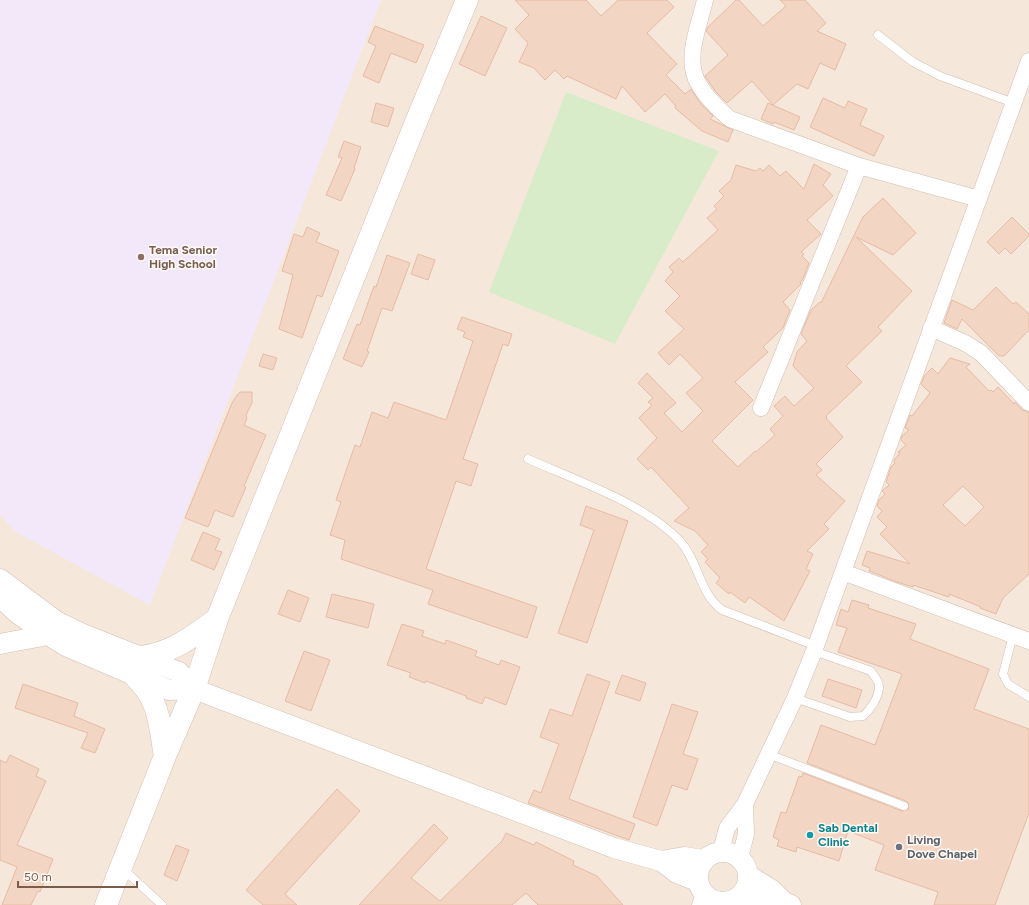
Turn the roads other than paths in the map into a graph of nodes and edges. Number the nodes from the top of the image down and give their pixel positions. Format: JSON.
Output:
{"nodes":[{"id":1,"x":467,"y":0,"type":"edge"},
{"id":2,"x":705,"y":0,"type":"edge"},
{"id":3,"x":878,"y":36,"type":"dead end"},
{"id":4,"x":1029,"y":61,"type":"edge"},
{"id":5,"x":1014,"y":103,"type":"junction"},
{"id":6,"x":859,"y":166,"type":"junction"},
{"id":7,"x":979,"y":199,"type":"junction"},
{"id":8,"x":931,"y":328,"type":"junction"},
{"id":9,"x":1029,"y":403,"type":"edge"},
{"id":10,"x":761,"y":408,"type":"dead end"},
{"id":11,"x":528,"y":459,"type":"dead end"},
{"id":12,"x":843,"y":572,"type":"junction"},
{"id":13,"x":3,"y":590,"type":"edge"},
{"id":14,"x":217,"y":619,"type":"junction"},
{"id":15,"x":1013,"y":635,"type":"junction"},
{"id":16,"x":48,"y":636,"type":"junction"},
{"id":17,"x":1029,"y":641,"type":"edge"},
{"id":18,"x":0,"y":644,"type":"edge"},
{"id":19,"x":815,"y":648,"type":"junction"},
{"id":20,"x":136,"y":665,"type":"junction"},
{"id":21,"x":194,"y":689,"type":"junction"},
{"id":22,"x":1029,"y":697,"type":"edge"},
{"id":23,"x":795,"y":698,"type":"junction"},
{"id":24,"x":768,"y":754,"type":"junction"},
{"id":25,"x":165,"y":756,"type":"junction"},
{"id":26,"x":745,"y":804,"type":"junction"},
{"id":27,"x":904,"y":806,"type":"dead end"},
{"id":28,"x":712,"y":855,"type":"junction"},
{"id":29,"x":661,"y":861,"type":"junction"},
{"id":30,"x":121,"y":867,"type":"junction"},
{"id":31,"x":744,"y":867,"type":"junction"},
{"id":32,"x":701,"y":894,"type":"edge"},
{"id":33,"x":729,"y":901,"type":"edge"},
{"id":34,"x":787,"y":904,"type":"edge"},
{"id":35,"x":106,"y":905,"type":"edge"},
{"id":36,"x":162,"y":905,"type":"edge"}],
"edges":[{"from":1,"to":14,"type":"main road"},
{"from":2,"to":6,"type":"street"},
{"from":3,"to":5,"type":"lane"},
{"from":4,"to":5,"type":"street"},
{"from":5,"to":7,"type":"street"},
{"from":6,"to":7,"type":"street"},
{"from":6,"to":10,"type":"street"},
{"from":7,"to":8,"type":"street"},
{"from":8,"to":9,"type":"street"},
{"from":8,"to":12,"type":"street"},
{"from":11,"to":19,"type":"lane"},
{"from":12,"to":15,"type":"street"},
{"from":12,"to":19,"type":"street"},
{"from":13,"to":16,"type":"street"},
{"from":13,"to":20,"type":"street"},
{"from":14,"to":20,"type":"main road"},
{"from":14,"to":21,"type":"main road"},
{"from":15,"to":17,"type":"street"},
{"from":15,"to":22,"type":"lane"},
{"from":16,"to":18,"type":"street"},
{"from":16,"to":20,"type":"street"},
{"from":19,"to":23,"type":"street"},
{"from":19,"to":23,"type":"lane"},
{"from":20,"to":21,"type":"street"},
{"from":20,"to":25,"type":"main road"},
{"from":21,"to":25,"type":"main road"},
{"from":21,"to":29,"type":"street"},
{"from":23,"to":24,"type":"street"},
{"from":24,"to":26,"type":"street"},
{"from":24,"to":27,"type":"lane"},
{"from":25,"to":30,"type":"main road"},
{"from":26,"to":28,"type":"street"},
{"from":26,"to":31,"type":"street"},
{"from":28,"to":29,"type":"street"},
{"from":28,"to":31,"type":"street"},
{"from":28,"to":32,"type":"street"},
{"from":29,"to":32,"type":"street"},
{"from":30,"to":35,"type":"main road"},
{"from":30,"to":36,"type":"lane"},
{"from":31,"to":33,"type":"street"},
{"from":31,"to":34,"type":"street"},
{"from":32,"to":33,"type":"street"},
{"from":33,"to":34,"type":"street"}]}
